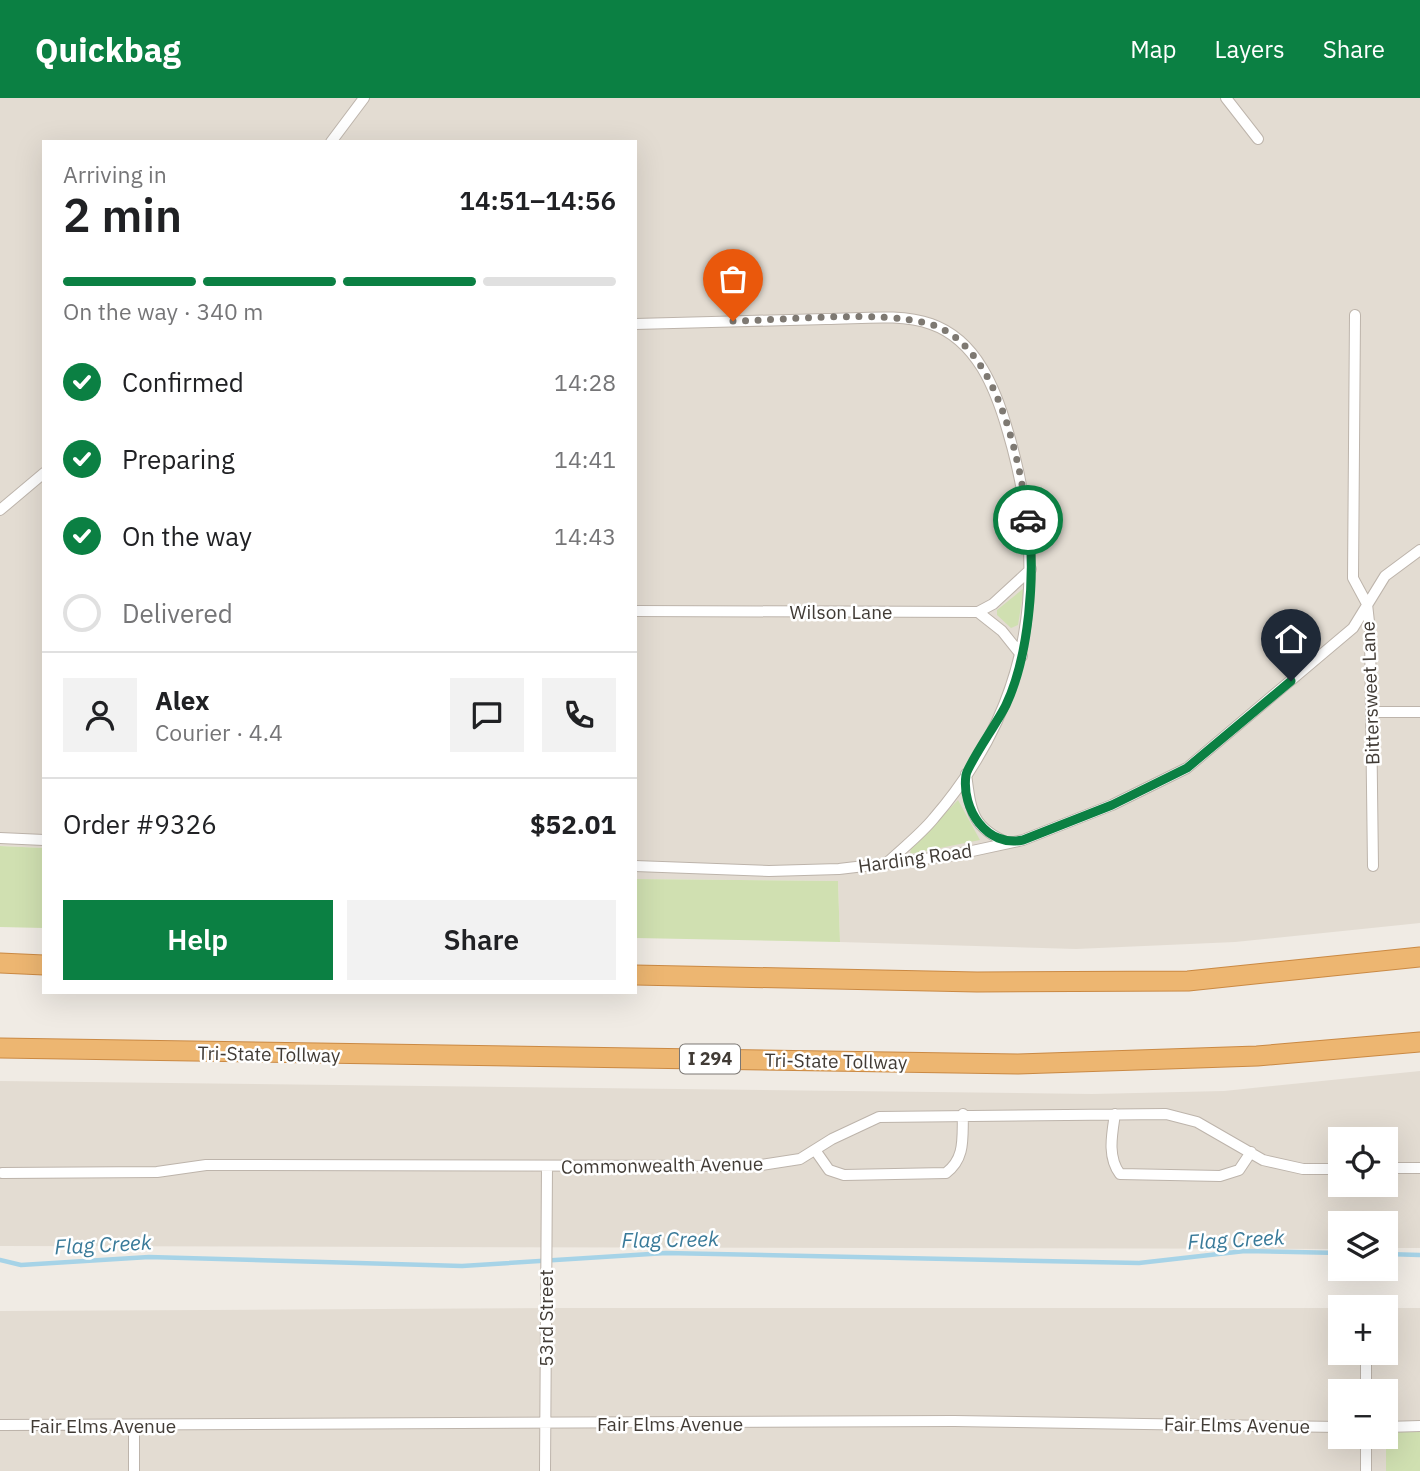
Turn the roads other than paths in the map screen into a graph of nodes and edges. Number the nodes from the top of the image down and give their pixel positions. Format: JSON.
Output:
{"nodes":[{"id":1,"x":1226,"y":98,"type":"edge"},
{"id":2,"x":365,"y":100,"type":"edge"},
{"id":3,"x":1258,"y":139,"type":"dead end"},
{"id":4,"x":333,"y":140,"type":"edge"},
{"id":5,"x":1355,"y":315,"type":"dead end"},
{"id":6,"x":637,"y":324,"type":"edge"},
{"id":7,"x":42,"y":474,"type":"edge"},
{"id":8,"x":0,"y":510,"type":"edge"},
{"id":9,"x":1420,"y":550,"type":"edge"},
{"id":10,"x":1031,"y":569,"type":"junction"},
{"id":11,"x":1367,"y":604,"type":"junction"},
{"id":12,"x":637,"y":611,"type":"edge"},
{"id":13,"x":978,"y":612,"type":"junction"},
{"id":14,"x":1022,"y":656,"type":"junction"},
{"id":15,"x":1373,"y":712,"type":"junction"},
{"id":16,"x":1420,"y":712,"type":"edge"},
{"id":17,"x":966,"y":774,"type":"junction"},
{"id":18,"x":0,"y":838,"type":"edge"},
{"id":19,"x":42,"y":839,"type":"edge"},
{"id":20,"x":1009,"y":843,"type":"junction"},
{"id":21,"x":888,"y":862,"type":"junction"},
{"id":22,"x":637,"y":866,"type":"edge"},
{"id":23,"x":1373,"y":866,"type":"dead end"},
{"id":24,"x":1420,"y":957,"type":"edge"},
{"id":25,"x":0,"y":963,"type":"edge"},
{"id":26,"x":42,"y":965,"type":"edge"},
{"id":27,"x":637,"y":975,"type":"edge"},
{"id":28,"x":1420,"y":1042,"type":"edge"},
{"id":29,"x":0,"y":1048,"type":"edge"},
{"id":30,"x":963,"y":1114,"type":"junction"},
{"id":31,"x":1115,"y":1114,"type":"junction"},
{"id":32,"x":815,"y":1150,"type":"junction"},
{"id":33,"x":1251,"y":1152,"type":"junction"},
{"id":34,"x":547,"y":1166,"type":"junction"},
{"id":35,"x":1398,"y":1168,"type":"edge"},
{"id":36,"x":1420,"y":1168,"type":"edge"},
{"id":37,"x":1328,"y":1169,"type":"edge"},
{"id":38,"x":2,"y":1173,"type":"dead end"},
{"id":39,"x":0,"y":1425,"type":"edge"},
{"id":40,"x":545,"y":1425,"type":"junction"},
{"id":41,"x":134,"y":1426,"type":"junction"},
{"id":42,"x":1420,"y":1426,"type":"edge"},
{"id":43,"x":1328,"y":1427,"type":"edge"},
{"id":44,"x":1398,"y":1427,"type":"edge"},
{"id":45,"x":1366,"y":1449,"type":"edge"},
{"id":46,"x":134,"y":1471,"type":"edge"},
{"id":47,"x":545,"y":1471,"type":"edge"},
{"id":48,"x":1366,"y":1471,"type":"edge"}],
"edges":[{"from":1,"to":3,"type":"street"},
{"from":2,"to":4,"type":"street"},
{"from":5,"to":11,"type":"street","name":"Bittersweet Lane"},
{"from":6,"to":10,"type":"street"},
{"from":7,"to":8,"type":"street"},
{"from":9,"to":11,"type":"street","name":"Harding Road"},
{"from":10,"to":13,"type":"street"},
{"from":10,"to":14,"type":"street"},
{"from":11,"to":15,"type":"street","name":"Bittersweet Lane"},
{"from":11,"to":20,"type":"street","name":"Harding Road"},
{"from":12,"to":13,"type":"street","name":"Wilson Lane"},
{"from":13,"to":14,"type":"street"},
{"from":14,"to":17,"type":"street"},
{"from":15,"to":16,"type":"street"},
{"from":15,"to":23,"type":"street","name":"Bittersweet Lane"},
{"from":17,"to":20,"type":"street"},
{"from":17,"to":21,"type":"street"},
{"from":18,"to":19,"type":"street"},
{"from":20,"to":21,"type":"street","name":"Harding Road"},
{"from":21,"to":22,"type":"street","name":"Harding Road"},
{"from":24,"to":27,"type":"highway"},
{"from":25,"to":26,"type":"highway"},
{"from":28,"to":29,"type":"highway","name":"Tri-State Tollway","number":"I 294"},
{"from":30,"to":31,"type":"street","name":"Commonwealth Avenue"},
{"from":30,"to":32,"type":"street","name":"Commonwealth Avenue"},
{"from":30,"to":32,"type":"street"},
{"from":31,"to":33,"type":"street","name":"Commonwealth Avenue"},
{"from":31,"to":33,"type":"street"},
{"from":32,"to":34,"type":"street","name":"Commonwealth Avenue"},
{"from":33,"to":37,"type":"street","name":"Commonwealth Avenue"},
{"from":34,"to":38,"type":"street","name":"Commonwealth Avenue"},
{"from":34,"to":40,"type":"street","name":"53rd Street"},
{"from":35,"to":36,"type":"street"},
{"from":39,"to":41,"type":"street","name":"Fair Elms Avenue"},
{"from":40,"to":41,"type":"street","name":"Fair Elms Avenue"},
{"from":40,"to":43,"type":"street","name":"Fair Elms Avenue"},
{"from":40,"to":47,"type":"street","name":"53rd Street"},
{"from":41,"to":46,"type":"street"},
{"from":42,"to":44,"type":"street"},
{"from":45,"to":48,"type":"street"}]}
